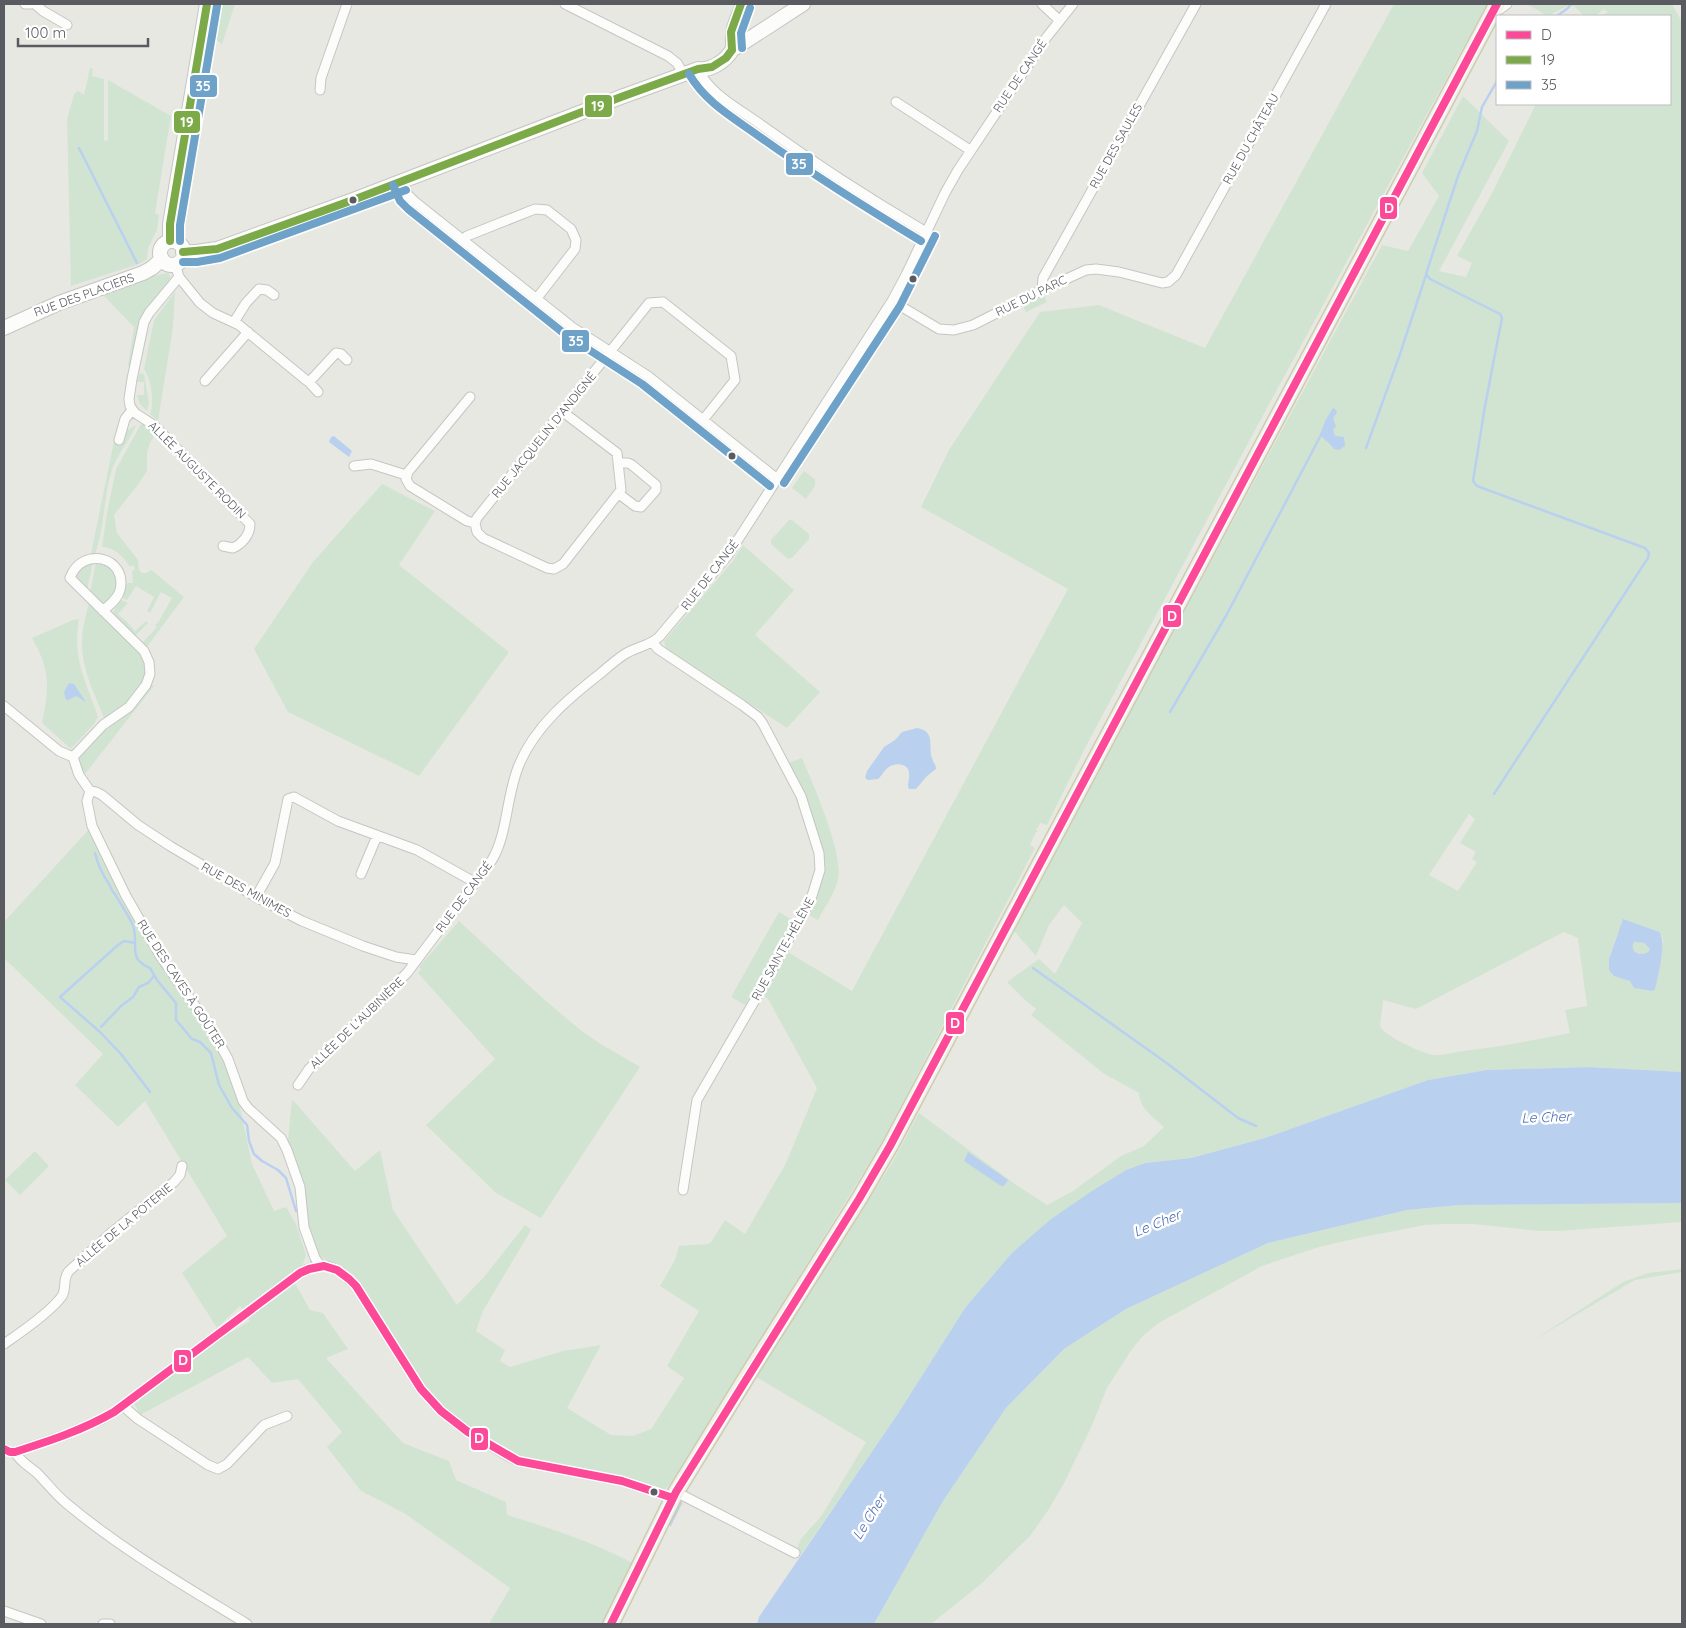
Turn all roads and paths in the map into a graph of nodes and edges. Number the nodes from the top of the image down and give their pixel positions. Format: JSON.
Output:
{"nodes":[{"id":1,"x":25,"y":4,"type":"edge"},
{"id":2,"x":33,"y":4,"type":"edge"},
{"id":3,"x":207,"y":4,"type":"edge"},
{"id":4,"x":347,"y":4,"type":"edge"},
{"id":5,"x":565,"y":4,"type":"edge"},
{"id":6,"x":741,"y":4,"type":"edge"},
{"id":7,"x":803,"y":4,"type":"edge"},
{"id":8,"x":1042,"y":4,"type":"edge"},
{"id":9,"x":1073,"y":4,"type":"edge"},
{"id":10,"x":1196,"y":4,"type":"edge"},
{"id":11,"x":1326,"y":4,"type":"edge"},
{"id":12,"x":1500,"y":5,"type":"edge"},
{"id":13,"x":1059,"y":20,"type":"junction"},
{"id":14,"x":67,"y":25,"type":"dead end"},
{"id":15,"x":732,"y":50,"type":"junction"},
{"id":16,"x":698,"y":70,"type":"junction"},
{"id":17,"x":684,"y":75,"type":"junction"},
{"id":18,"x":320,"y":90,"type":"dead end"},
{"id":19,"x":896,"y":102,"type":"dead end"},
{"id":20,"x":970,"y":150,"type":"junction"},
{"id":21,"x":402,"y":181,"type":"junction"},
{"id":22,"x":926,"y":232,"type":"junction"},
{"id":23,"x":462,"y":240,"type":"junction"},
{"id":24,"x":170,"y":241,"type":"junction"},
{"id":25,"x":184,"y":252,"type":"junction"},
{"id":26,"x":172,"y":267,"type":"junction"},
{"id":27,"x":1176,"y":275,"type":"joint"},
{"id":28,"x":1042,"y":290,"type":"junction"},
{"id":29,"x":274,"y":296,"type":"dead end"},
{"id":30,"x":536,"y":298,"type":"junction"},
{"id":31,"x":892,"y":300,"type":"junction"},
{"id":32,"x":234,"y":322,"type":"junction"},
{"id":33,"x":4,"y":328,"type":"edge"},
{"id":34,"x":248,"y":332,"type":"junction"},
{"id":35,"x":611,"y":352,"type":"junction"},
{"id":36,"x":347,"y":360,"type":"dead end"},
{"id":37,"x":205,"y":382,"type":"dead end"},
{"id":38,"x":309,"y":382,"type":"junction"},
{"id":39,"x":318,"y":392,"type":"dead end"},
{"id":40,"x":470,"y":397,"type":"dead end"},
{"id":41,"x":132,"y":410,"type":"junction"},
{"id":42,"x":563,"y":412,"type":"junction"},
{"id":43,"x":703,"y":420,"type":"junction"},
{"id":44,"x":119,"y":440,"type":"dead end"},
{"id":45,"x":619,"y":463,"type":"junction"},
{"id":46,"x":354,"y":466,"type":"dead end"},
{"id":47,"x":406,"y":475,"type":"junction"},
{"id":48,"x":776,"y":478,"type":"junction"},
{"id":49,"x":619,"y":494,"type":"junction"},
{"id":50,"x":476,"y":521,"type":"junction"},
{"id":51,"x":223,"y":546,"type":"dead end"},
{"id":52,"x":104,"y":611,"type":"junction"},
{"id":53,"x":653,"y":643,"type":"junction"},
{"id":54,"x":4,"y":706,"type":"edge"},
{"id":55,"x":73,"y":757,"type":"junction"},
{"id":56,"x":90,"y":791,"type":"junction"},
{"id":57,"x":377,"y":836,"type":"junction"},
{"id":58,"x":361,"y":874,"type":"dead end"},
{"id":59,"x":476,"y":883,"type":"junction"},
{"id":60,"x":256,"y":897,"type":"junction"},
{"id":61,"x":416,"y":960,"type":"junction"},
{"id":62,"x":298,"y":1085,"type":"dead end"},
{"id":63,"x":182,"y":1166,"type":"dead end"},
{"id":64,"x":684,"y":1190,"type":"dead end"},
{"id":65,"x":320,"y":1265,"type":"junction"},
{"id":66,"x":4,"y":1344,"type":"edge"},
{"id":67,"x":123,"y":1406,"type":"junction"},
{"id":68,"x":287,"y":1416,"type":"dead end"},
{"id":69,"x":4,"y":1450,"type":"edge"},
{"id":70,"x":15,"y":1452,"type":"junction"},
{"id":71,"x":675,"y":1495,"type":"junction"},
{"id":72,"x":795,"y":1553,"type":"dead end"},
{"id":73,"x":4,"y":1611,"type":"edge"},
{"id":74,"x":40,"y":1624,"type":"edge"},
{"id":75,"x":103,"y":1624,"type":"edge"},
{"id":76,"x":110,"y":1624,"type":"edge"},
{"id":77,"x":247,"y":1624,"type":"edge"},
{"id":78,"x":611,"y":1624,"type":"edge"}],
"edges":[{"from":1,"to":2,"type":"street"},
{"from":2,"to":14,"type":"street"},
{"from":3,"to":24,"type":"street"},
{"from":4,"to":18,"type":"street"},
{"from":5,"to":17,"type":"street"},
{"from":6,"to":15,"type":"street"},
{"from":7,"to":15,"type":"street"},
{"from":8,"to":13,"type":"street"},
{"from":9,"to":13,"type":"street","name":"RUE DE CANGÉ"},
{"from":10,"to":28,"type":"street","name":"RUE DES SAULES"},
{"from":11,"to":27,"type":"street","name":"RUE DU CHÂTEAU"},
{"from":12,"to":71,"type":"main road"},
{"from":13,"to":20,"type":"street","name":"RUE DE CANGÉ"},
{"from":15,"to":16,"type":"street"},
{"from":16,"to":17,"type":"street"},
{"from":16,"to":22,"type":"street"},
{"from":17,"to":21,"type":"street"},
{"from":19,"to":20,"type":"street"},
{"from":20,"to":22,"type":"street","name":"RUE DE CANGÉ"},
{"from":21,"to":23,"type":"street"},
{"from":21,"to":25,"type":"street"},
{"from":22,"to":31,"type":"street","name":"RUE DE CANGÉ"},
{"from":23,"to":30,"type":"street"},
{"from":23,"to":30,"type":"street"},
{"from":24,"to":25,"type":"street"},
{"from":24,"to":26,"type":"street"},
{"from":25,"to":26,"type":"street"},
{"from":26,"to":32,"type":"street"},
{"from":26,"to":33,"type":"street","name":"RUE DES PLACIERS"},
{"from":26,"to":41,"type":"street"},
{"from":27,"to":28,"type":"street","name":"RUE DU PARC"},
{"from":28,"to":31,"type":"street","name":"RUE DU PARC"},
{"from":29,"to":32,"type":"street"},
{"from":30,"to":35,"type":"street"},
{"from":31,"to":48,"type":"street","name":"RUE DE CANGÉ"},
{"from":32,"to":34,"type":"street"},
{"from":34,"to":37,"type":"street"},
{"from":34,"to":38,"type":"street"},
{"from":35,"to":42,"type":"street","name":"RUE JACQUELIN D'ANDIGNÉ"},
{"from":35,"to":43,"type":"street"},
{"from":35,"to":43,"type":"street","name":"RUE JACQUELIN D'ANDIGNÉ"},
{"from":36,"to":38,"type":"street"},
{"from":38,"to":39,"type":"street"},
{"from":40,"to":47,"type":"street"},
{"from":41,"to":44,"type":"street"},
{"from":41,"to":51,"type":"street","name":"ALLÉE AUGUSTE RODIN"},
{"from":42,"to":45,"type":"street"},
{"from":42,"to":50,"type":"street","name":"RUE JACQUELIN D'ANDIGNÉ"},
{"from":43,"to":48,"type":"street"},
{"from":45,"to":49,"type":"street"},
{"from":45,"to":49,"type":"street"},
{"from":46,"to":47,"type":"street"},
{"from":47,"to":50,"type":"street"},
{"from":48,"to":53,"type":"street","name":"RUE DE CANGÉ"},
{"from":49,"to":50,"type":"street"},
{"from":52,"to":52,"type":"street"},
{"from":52,"to":55,"type":"street"},
{"from":53,"to":59,"type":"street","name":"RUE DE CANGÉ"},
{"from":53,"to":64,"type":"street","name":"RUE SAINTE-HÉLÈNE"},
{"from":54,"to":55,"type":"street"},
{"from":55,"to":56,"type":"street"},
{"from":56,"to":60,"type":"street","name":"RUE DES MINIMES"},
{"from":56,"to":65,"type":"street","name":"RUE DES CAVES À GOÛTER"},
{"from":57,"to":58,"type":"street"},
{"from":57,"to":59,"type":"street"},
{"from":57,"to":60,"type":"street"},
{"from":59,"to":61,"type":"street","name":"RUE DE CANGÉ"},
{"from":60,"to":61,"type":"street","name":"RUE DES MINIMES"},
{"from":61,"to":62,"type":"street","name":"ALLÉE DE L'AUBINIÈRE"},
{"from":63,"to":66,"type":"street","name":"ALLÉE DE LA POTERIE"},
{"from":65,"to":67,"type":"street"},
{"from":65,"to":71,"type":"street"},
{"from":67,"to":68,"type":"street"},
{"from":67,"to":70,"type":"street"},
{"from":69,"to":70,"type":"street"},
{"from":70,"to":77,"type":"street"},
{"from":71,"to":72,"type":"street"},
{"from":71,"to":78,"type":"main road"},
{"from":73,"to":74,"type":"street"},
{"from":75,"to":76,"type":"street"}]}
